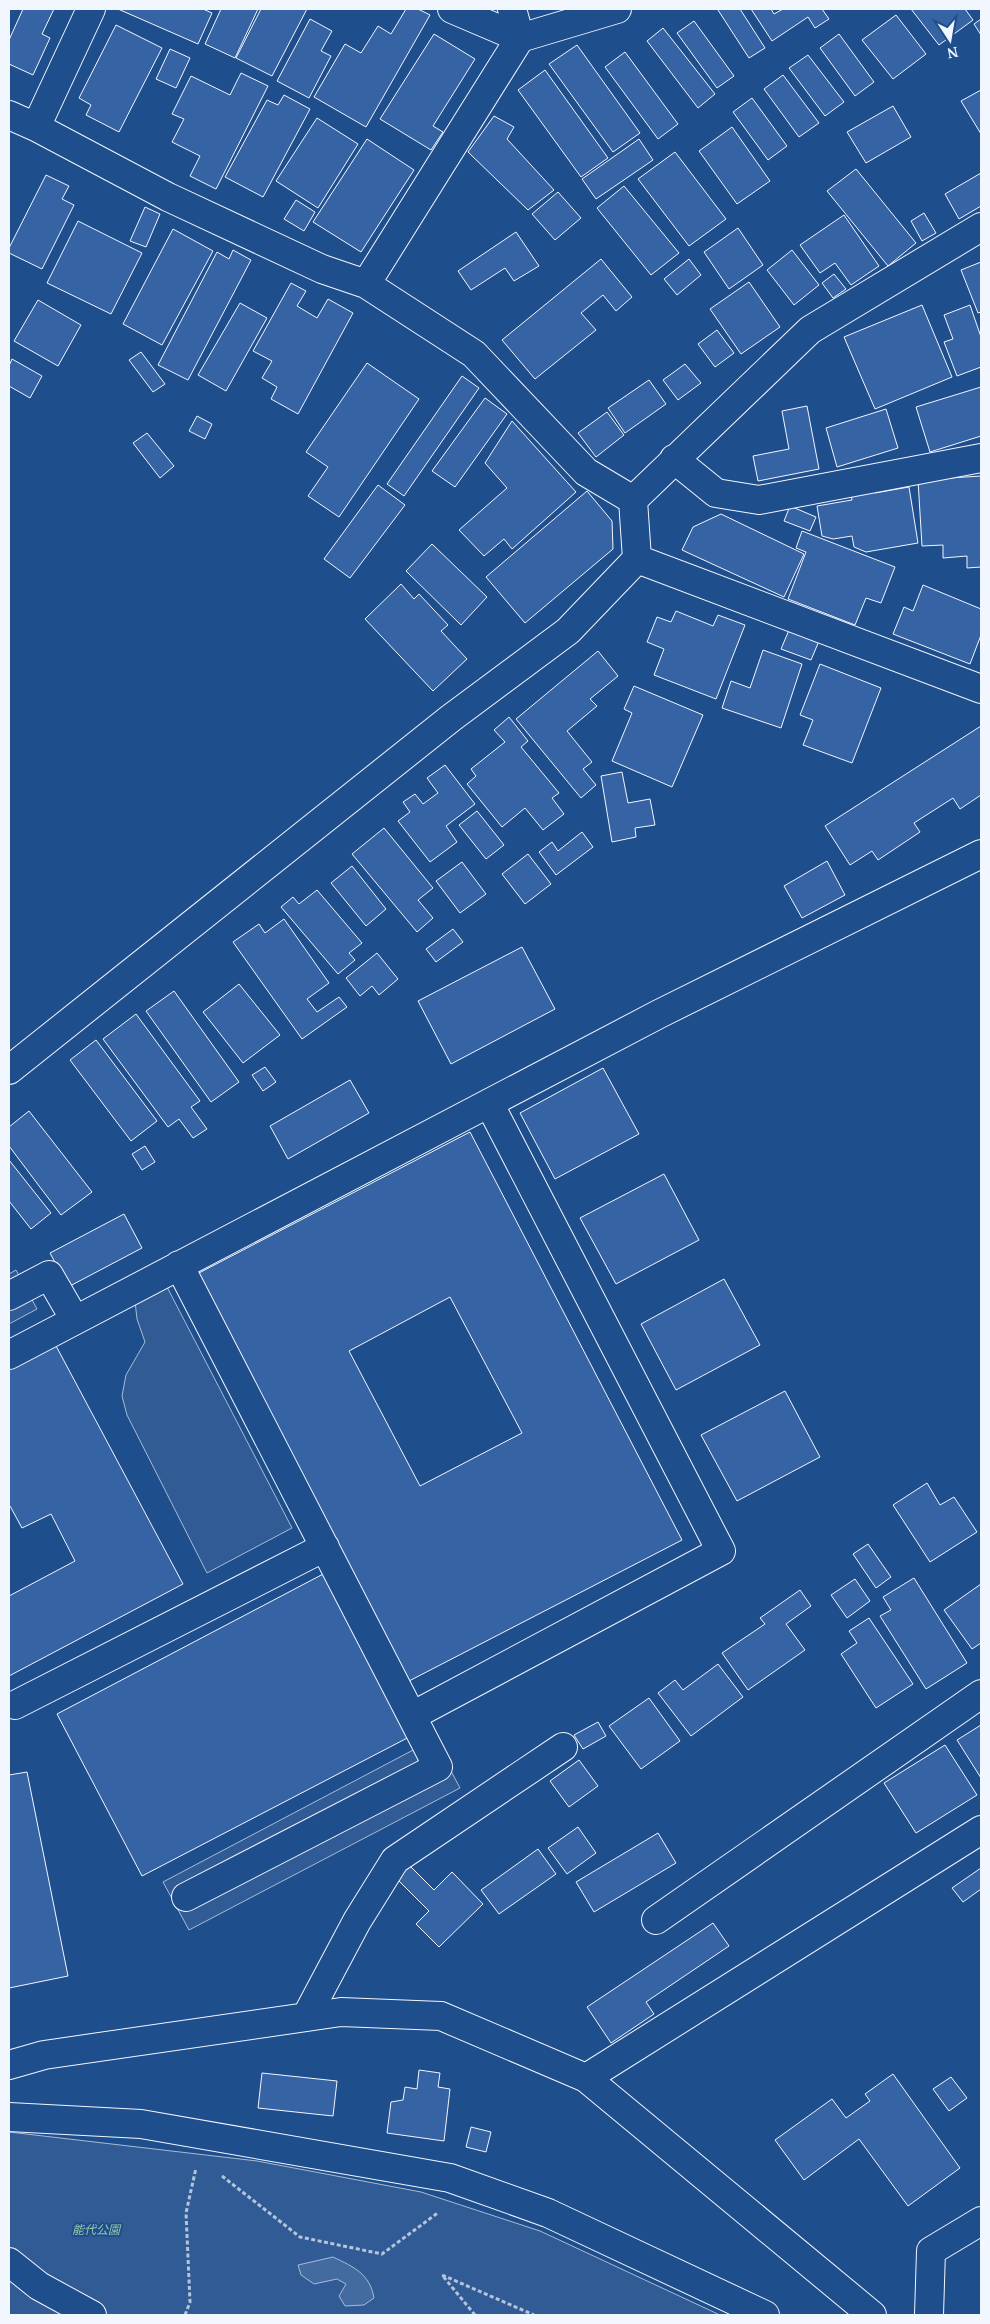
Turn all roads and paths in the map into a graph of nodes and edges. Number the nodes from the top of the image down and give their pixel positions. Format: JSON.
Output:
{"nodes":[{"id":1,"x":91,"y":9,"type":"edge"},
{"id":2,"x":452,"y":9,"type":"edge"},
{"id":3,"x":512,"y":9,"type":"edge"},
{"id":4,"x":617,"y":9,"type":"edge"},
{"id":5,"x":520,"y":38,"type":"junction"},
{"id":6,"x":9,"y":115,"type":"edge"},
{"id":7,"x":36,"y":127,"type":"junction"},
{"id":8,"x":981,"y":227,"type":"edge"},
{"id":9,"x":366,"y":284,"type":"junction"},
{"id":10,"x":981,"y":458,"type":"edge"},
{"id":11,"x":674,"y":459,"type":"junction"},
{"id":12,"x":633,"y":500,"type":"junction"},
{"id":13,"x":637,"y":559,"type":"junction"},
{"id":14,"x":981,"y":689,"type":"edge"},
{"id":15,"x":981,"y":854,"type":"edge"},
{"id":16,"x":9,"y":1070,"type":"edge"},
{"id":17,"x":489,"y":1103,"type":"junction"},
{"id":18,"x":179,"y":1265,"type":"junction"},
{"id":19,"x":9,"y":1296,"type":"edge"},
{"id":20,"x":75,"y":1320,"type":"junction"},
{"id":21,"x":9,"y":1355,"type":"edge"},
{"id":22,"x":325,"y":1548,"type":"junction"},
{"id":23,"x":981,"y":1694,"type":"edge"},
{"id":24,"x":15,"y":1706,"type":"dead end"},
{"id":25,"x":412,"y":1716,"type":"junction"},
{"id":26,"x":563,"y":1747,"type":"dead end"},
{"id":27,"x":981,"y":1830,"type":"edge"},
{"id":28,"x":186,"y":1897,"type":"dead end"},
{"id":29,"x":656,"y":1920,"type":"dead end"},
{"id":30,"x":306,"y":2018,"type":"junction"},
{"id":31,"x":9,"y":2065,"type":"edge"},
{"id":32,"x":586,"y":2078,"type":"junction"},
{"id":33,"x":9,"y":2117,"type":"edge"},
{"id":34,"x":201,"y":2146,"type":"junction"},
{"id":35,"x":473,"y":2186,"type":"junction"},
{"id":36,"x":981,"y":2221,"type":"edge"},
{"id":37,"x":9,"y":2262,"type":"edge"},
{"id":38,"x":92,"y":2315,"type":"edge"},
{"id":39,"x":185,"y":2315,"type":"edge"},
{"id":40,"x":475,"y":2315,"type":"edge"},
{"id":41,"x":534,"y":2315,"type":"edge"},
{"id":42,"x":765,"y":2315,"type":"edge"},
{"id":43,"x":872,"y":2315,"type":"edge"},
{"id":44,"x":929,"y":2315,"type":"edge"}],
"edges":[{"from":1,"to":7,"type":"street"},
{"from":2,"to":5,"type":"street"},
{"from":3,"to":5,"type":"street"},
{"from":4,"to":5,"type":"street"},
{"from":5,"to":9,"type":"street"},
{"from":6,"to":7,"type":"street"},
{"from":7,"to":9,"type":"street"},
{"from":8,"to":11,"type":"street"},
{"from":9,"to":12,"type":"street"},
{"from":10,"to":11,"type":"street"},
{"from":11,"to":12,"type":"street"},
{"from":12,"to":13,"type":"street"},
{"from":13,"to":14,"type":"street"},
{"from":13,"to":16,"type":"street"},
{"from":15,"to":17,"type":"street"},
{"from":17,"to":18,"type":"street"},
{"from":17,"to":25,"type":"street"},
{"from":18,"to":20,"type":"street"},
{"from":18,"to":22,"type":"street"},
{"from":19,"to":20,"type":"street"},
{"from":20,"to":21,"type":"street"},
{"from":22,"to":24,"type":"street"},
{"from":22,"to":25,"type":"street"},
{"from":23,"to":29,"type":"street"},
{"from":25,"to":28,"type":"street"},
{"from":26,"to":30,"type":"street"},
{"from":27,"to":32,"type":"street"},
{"from":30,"to":31,"type":"street"},
{"from":30,"to":32,"type":"street"},
{"from":32,"to":43,"type":"street"},
{"from":33,"to":34,"type":"street"},
{"from":34,"to":35,"type":"street"},
{"from":34,"to":35,"type":"path"},
{"from":34,"to":39,"type":"path"},
{"from":35,"to":42,"type":"street"},
{"from":36,"to":44,"type":"street"},
{"from":37,"to":38,"type":"street"},
{"from":40,"to":41,"type":"path"}]}
